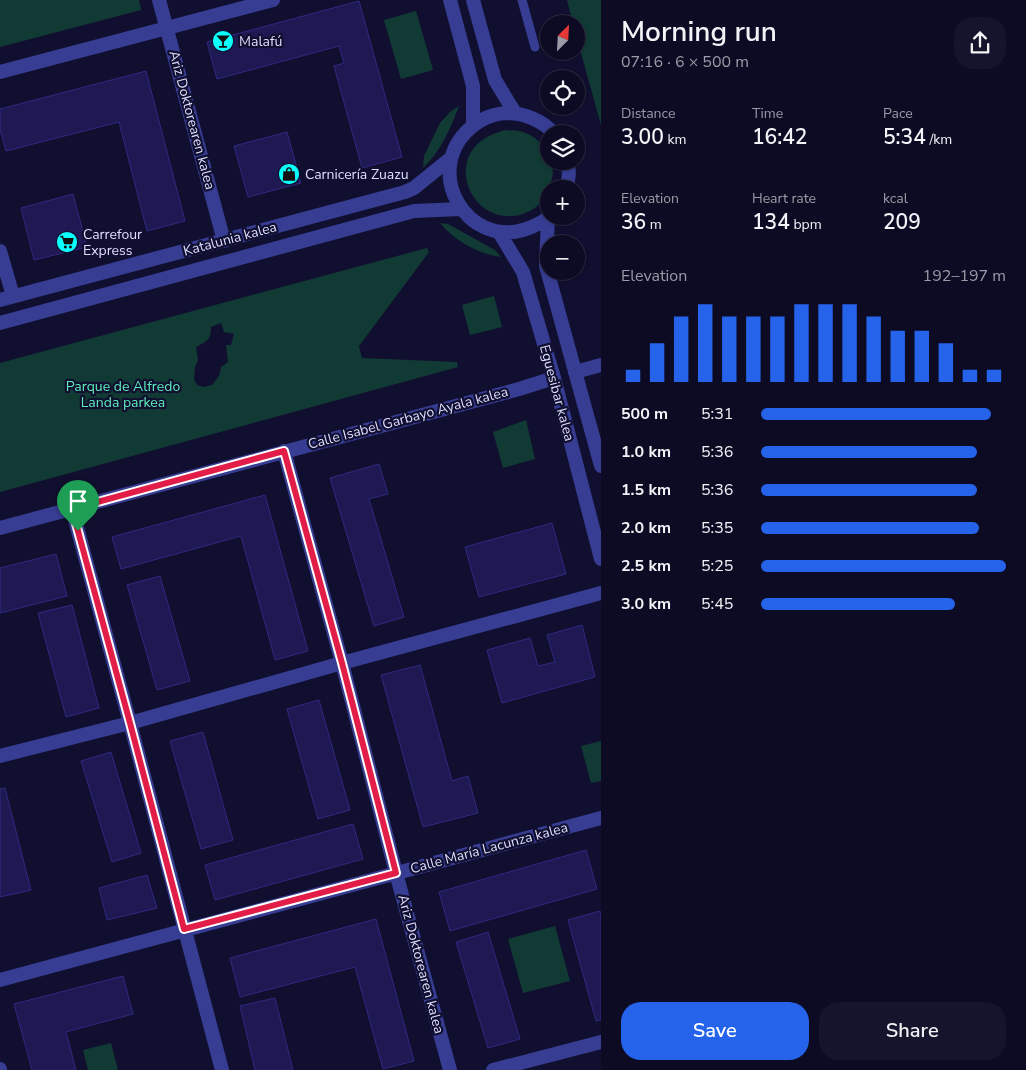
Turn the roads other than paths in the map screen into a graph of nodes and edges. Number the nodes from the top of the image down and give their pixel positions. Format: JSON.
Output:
{"nodes":[{"id":1,"x":160,"y":0,"type":"edge"},
{"id":2,"x":273,"y":0,"type":"edge"},
{"id":3,"x":450,"y":0,"type":"edge"},
{"id":4,"x":473,"y":0,"type":"edge"},
{"id":5,"x":522,"y":0,"type":"edge"},
{"id":6,"x":167,"y":28,"type":"junction"},
{"id":7,"x":535,"y":47,"type":"dead end"},
{"id":8,"x":0,"y":72,"type":"edge"},
{"id":9,"x":516,"y":113,"type":"junction"},
{"id":10,"x":473,"y":125,"type":"junction"},
{"id":11,"x":543,"y":125,"type":"edge"},
{"id":12,"x":451,"y":158,"type":"junction"},
{"id":13,"x":461,"y":209,"type":"junction"},
{"id":14,"x":540,"y":223,"type":"edge"},
{"id":15,"x":549,"y":225,"type":"edge"},
{"id":16,"x":499,"y":232,"type":"junction"},
{"id":17,"x":224,"y":241,"type":"junction"},
{"id":18,"x":0,"y":251,"type":"edge"},
{"id":19,"x":6,"y":298,"type":"edge"},
{"id":20,"x":0,"y":323,"type":"edge"},
{"id":21,"x":601,"y":365,"type":"edge"},
{"id":22,"x":575,"y":372,"type":"junction"},
{"id":23,"x":554,"y":378,"type":"junction"},
{"id":24,"x":284,"y":451,"type":"junction"},
{"id":25,"x":601,"y":466,"type":"edge"},
{"id":26,"x":72,"y":509,"type":"junction"},
{"id":27,"x":0,"y":528,"type":"edge"},
{"id":28,"x":601,"y":559,"type":"edge"},
{"id":29,"x":601,"y":593,"type":"edge"},
{"id":30,"x":342,"y":663,"type":"junction"},
{"id":31,"x":130,"y":723,"type":"junction"},
{"id":32,"x":0,"y":756,"type":"edge"},
{"id":33,"x":601,"y":818,"type":"edge"},
{"id":34,"x":396,"y":873,"type":"junction"},
{"id":35,"x":184,"y":929,"type":"junction"},
{"id":36,"x":0,"y":980,"type":"edge"},
{"id":37,"x":601,"y":1042,"type":"edge"},
{"id":38,"x":222,"y":1070,"type":"edge"},
{"id":39,"x":450,"y":1070,"type":"edge"},
{"id":40,"x":493,"y":1070,"type":"edge"}],
"edges":[{"from":1,"to":6,"type":"street","name":"Ariz Doktorearen kalea"},
{"from":2,"to":6,"type":"street"},
{"from":3,"to":10,"type":"street"},
{"from":4,"to":9,"type":"street"},
{"from":5,"to":7,"type":"lane"},
{"from":6,"to":8,"type":"street"},
{"from":6,"to":17,"type":"street","name":"Ariz Doktorearen kalea"},
{"from":9,"to":10,"type":"street"},
{"from":9,"to":11,"type":"street"},
{"from":10,"to":12,"type":"street"},
{"from":12,"to":13,"type":"street"},
{"from":12,"to":17,"type":"street","name":"Katalunia kalea"},
{"from":13,"to":16,"type":"street"},
{"from":13,"to":20,"type":"street","name":"Katalunia kalea"},
{"from":14,"to":16,"type":"street"},
{"from":15,"to":22,"type":"street","name":"Eguesibar kalea"},
{"from":16,"to":23,"type":"street","name":"Eguesibar kalea"},
{"from":17,"to":19,"type":"street","name":"Katalunia kalea"},
{"from":18,"to":19,"type":"street"},
{"from":21,"to":22,"type":"street"},
{"from":22,"to":25,"type":"street","name":"Eguesibar kalea"},
{"from":23,"to":24,"type":"street","name":"Calle Isabel Garbayo Ayala kalea"},
{"from":23,"to":28,"type":"street","name":"Eguesibar kalea"},
{"from":24,"to":26,"type":"street","name":"Calle Isabel Garbayo Ayala kalea"},
{"from":24,"to":30,"type":"street","name":"Ariz Doktorearen kalea"},
{"from":26,"to":27,"type":"street","name":"Calle Isabel Garbayo Ayala kalea"},
{"from":26,"to":31,"type":"street"},
{"from":29,"to":30,"type":"street"},
{"from":30,"to":31,"type":"street"},
{"from":30,"to":34,"type":"street","name":"Ariz Doktorearen kalea"},
{"from":31,"to":32,"type":"street"},
{"from":31,"to":35,"type":"street"},
{"from":33,"to":34,"type":"street","name":"Calle María Lacunza kalea"},
{"from":34,"to":35,"type":"street","name":"Calle María Lacunza kalea"},
{"from":34,"to":39,"type":"street","name":"Ariz Doktorearen kalea"},
{"from":35,"to":36,"type":"street","name":"Calle María Lacunza kalea"},
{"from":35,"to":38,"type":"street"},
{"from":37,"to":40,"type":"street"}]}
